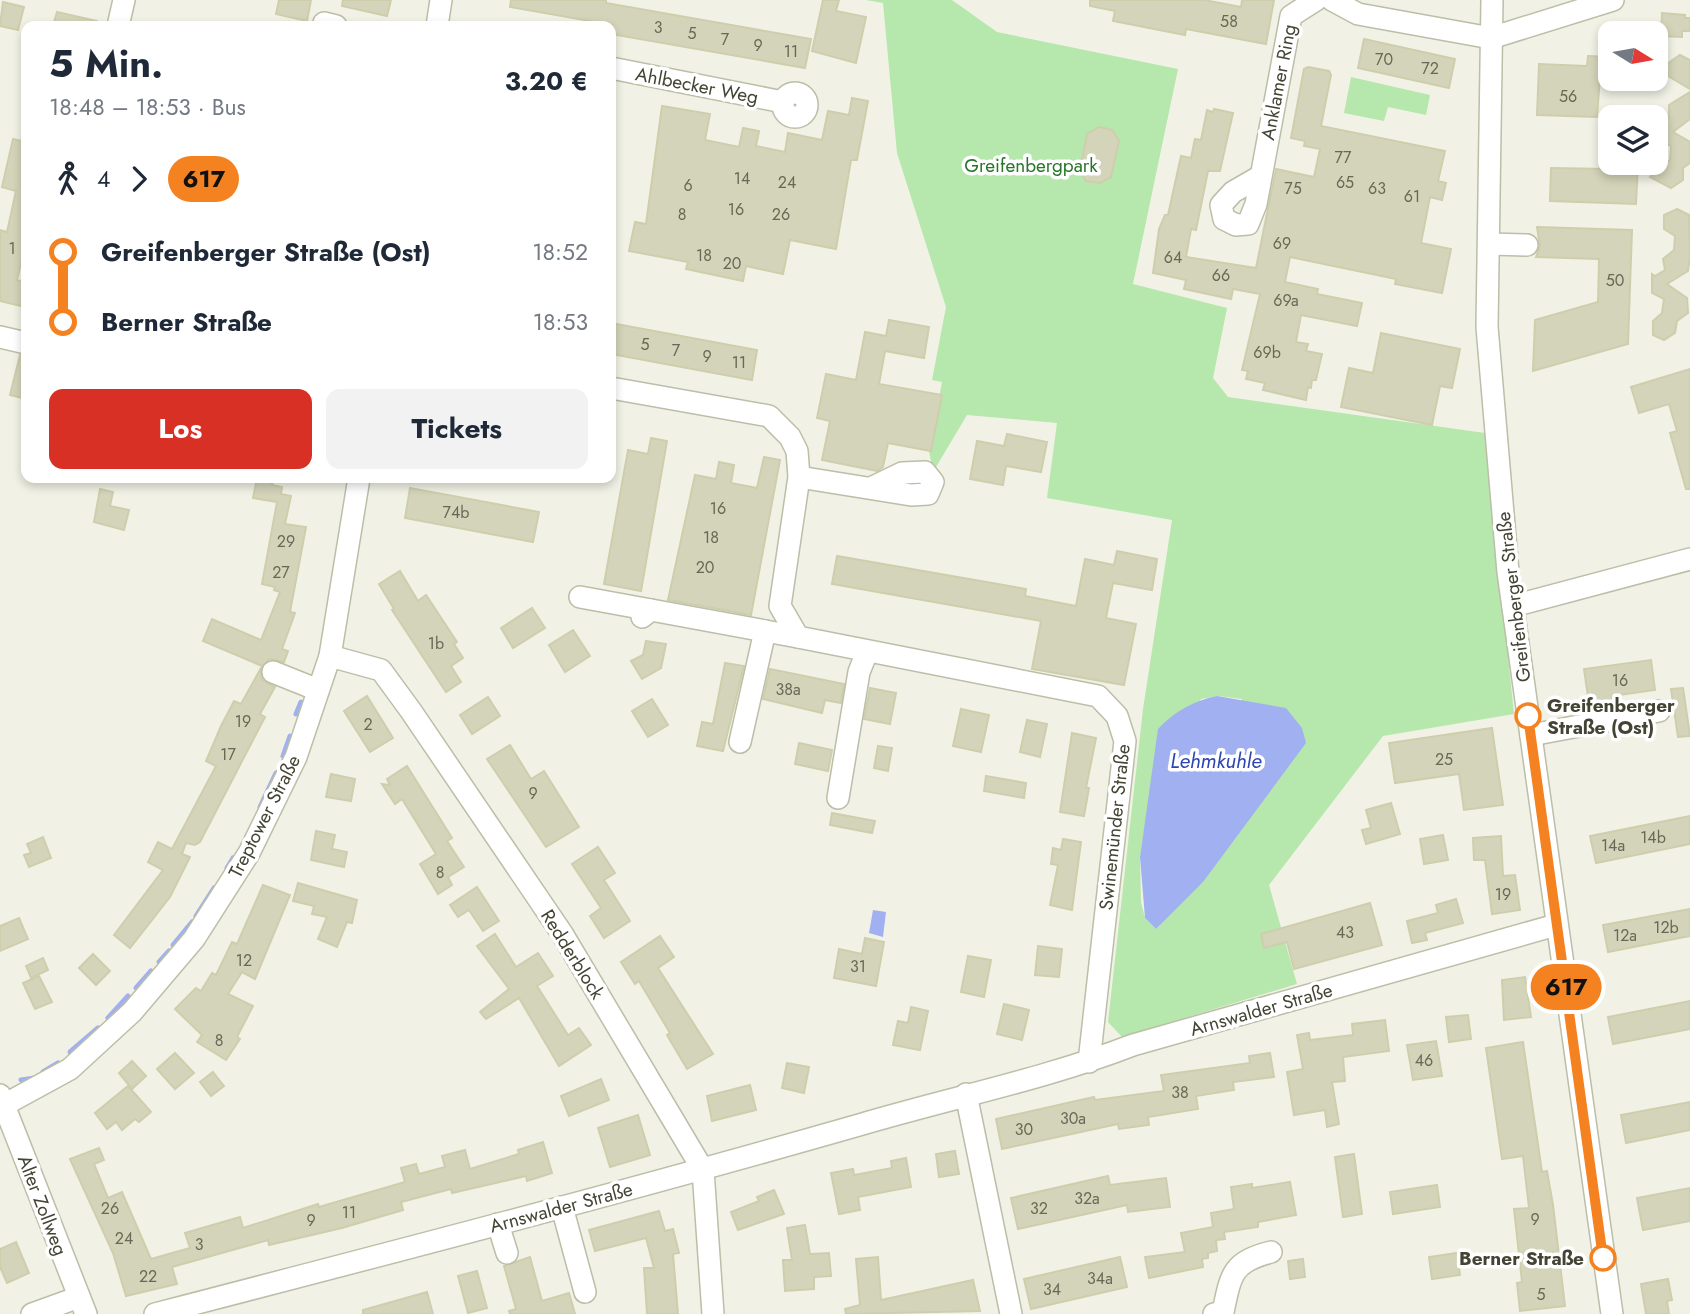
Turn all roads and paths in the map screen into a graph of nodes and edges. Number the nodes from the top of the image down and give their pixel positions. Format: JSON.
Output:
{"nodes":[{"id":1,"x":122,"y":0,"type":"edge"},
{"id":2,"x":441,"y":0,"type":"edge"},
{"id":3,"x":1315,"y":0,"type":"edge"},
{"id":4,"x":1332,"y":0,"type":"edge"},
{"id":5,"x":1492,"y":0,"type":"edge"},
{"id":6,"x":1613,"y":0,"type":"edge"},
{"id":7,"x":119,"y":21,"type":"edge"},
{"id":8,"x":438,"y":21,"type":"edge"},
{"id":9,"x":1491,"y":38,"type":"junction"},
{"id":10,"x":616,"y":69,"type":"edge"},
{"id":11,"x":783,"y":102,"type":"dead end"},
{"id":12,"x":1259,"y":177,"type":"dead end"},
{"id":13,"x":1489,"y":244,"type":"junction"},
{"id":14,"x":1527,"y":245,"type":"dead end"},
{"id":15,"x":0,"y":337,"type":"edge"},
{"id":16,"x":21,"y":342,"type":"edge"},
{"id":17,"x":616,"y":389,"type":"edge"},
{"id":18,"x":799,"y":477,"type":"junction"},
{"id":19,"x":358,"y":483,"type":"edge"},
{"id":20,"x":871,"y":488,"type":"dead end"},
{"id":21,"x":1690,"y":559,"type":"edge"},
{"id":22,"x":580,"y":597,"type":"dead end"},
{"id":23,"x":1513,"y":606,"type":"junction"},
{"id":24,"x":765,"y":631,"type":"junction"},
{"id":25,"x":798,"y":637,"type":"junction"},
{"id":26,"x":867,"y":652,"type":"junction"},
{"id":27,"x":330,"y":656,"type":"junction"},
{"id":28,"x":273,"y":672,"type":"dead end"},
{"id":29,"x":318,"y":690,"type":"junction"},
{"id":30,"x":1659,"y":711,"type":"dead end"},
{"id":31,"x":1531,"y":735,"type":"junction"},
{"id":32,"x":740,"y":742,"type":"dead end"},
{"id":33,"x":838,"y":798,"type":"dead end"},
{"id":34,"x":1556,"y":925,"type":"junction"},
{"id":35,"x":1089,"y":1062,"type":"junction"},
{"id":36,"x":966,"y":1094,"type":"junction"},
{"id":37,"x":2,"y":1100,"type":"edge"},
{"id":38,"x":703,"y":1170,"type":"junction"},
{"id":39,"x":562,"y":1207,"type":"junction"},
{"id":40,"x":498,"y":1224,"type":"junction"},
{"id":41,"x":1271,"y":1252,"type":"dead end"},
{"id":42,"x":507,"y":1253,"type":"dead end"},
{"id":43,"x":585,"y":1292,"type":"dead end"},
{"id":44,"x":82,"y":1305,"type":"edge"},
{"id":45,"x":1219,"y":1313,"type":"edge"},
{"id":46,"x":32,"y":1314,"type":"edge"},
{"id":47,"x":155,"y":1314,"type":"edge"},
{"id":48,"x":713,"y":1314,"type":"edge"},
{"id":49,"x":1011,"y":1314,"type":"edge"},
{"id":50,"x":1612,"y":1314,"type":"edge"}],
"edges":[{"from":1,"to":7,"type":"street"},
{"from":2,"to":8,"type":"street"},
{"from":3,"to":12,"type":"street","name":"Anklamer Ring"},
{"from":4,"to":9,"type":"street"},
{"from":5,"to":9,"type":"street","name":"Greifenberger Straße"},
{"from":6,"to":9,"type":"street"},
{"from":9,"to":13,"type":"street","name":"Greifenberger Straße"},
{"from":10,"to":11,"type":"street","name":"Ahlbecker Weg"},
{"from":13,"to":14,"type":"street"},
{"from":13,"to":23,"type":"street","name":"Greifenberger Straße"},
{"from":15,"to":16,"type":"street"},
{"from":17,"to":18,"type":"street"},
{"from":18,"to":20,"type":"street"},
{"from":18,"to":25,"type":"street"},
{"from":19,"to":27,"type":"street","name":"Treptower Straße"},
{"from":21,"to":23,"type":"street"},
{"from":22,"to":24,"type":"street","name":"Swinemünder Straße"},
{"from":23,"to":31,"type":"street","name":"Greifenberger Straße"},
{"from":24,"to":25,"type":"street","name":"Swinemünder Straße"},
{"from":24,"to":32,"type":"street"},
{"from":25,"to":26,"type":"street","name":"Swinemünder Straße"},
{"from":26,"to":33,"type":"street"},
{"from":26,"to":35,"type":"street","name":"Swinemünder Straße"},
{"from":27,"to":29,"type":"street","name":"Treptower Straße"},
{"from":27,"to":38,"type":"street","name":"Redderblock"},
{"from":28,"to":29,"type":"street"},
{"from":29,"to":37,"type":"street","name":"Treptower Straße"},
{"from":30,"to":31,"type":"street"},
{"from":31,"to":34,"type":"street","name":"Greifenberger Straße"},
{"from":34,"to":35,"type":"street","name":"Arnswalder Straße"},
{"from":34,"to":50,"type":"street","name":"Greifenberger Straße"},
{"from":35,"to":36,"type":"street","name":"Arnswalder Straße"},
{"from":36,"to":38,"type":"street","name":"Arnswalder Straße"},
{"from":36,"to":49,"type":"street"},
{"from":37,"to":44,"type":"street","name":"Alter Zollweg"},
{"from":38,"to":39,"type":"street","name":"Arnswalder Straße"},
{"from":38,"to":48,"type":"street","name":"Redderblock"},
{"from":39,"to":40,"type":"street","name":"Arnswalder Straße"},
{"from":39,"to":43,"type":"street"},
{"from":40,"to":42,"type":"street"},
{"from":40,"to":47,"type":"street","name":"Arnswalder Straße"},
{"from":41,"to":45,"type":"street"},
{"from":44,"to":46,"type":"street"}]}
